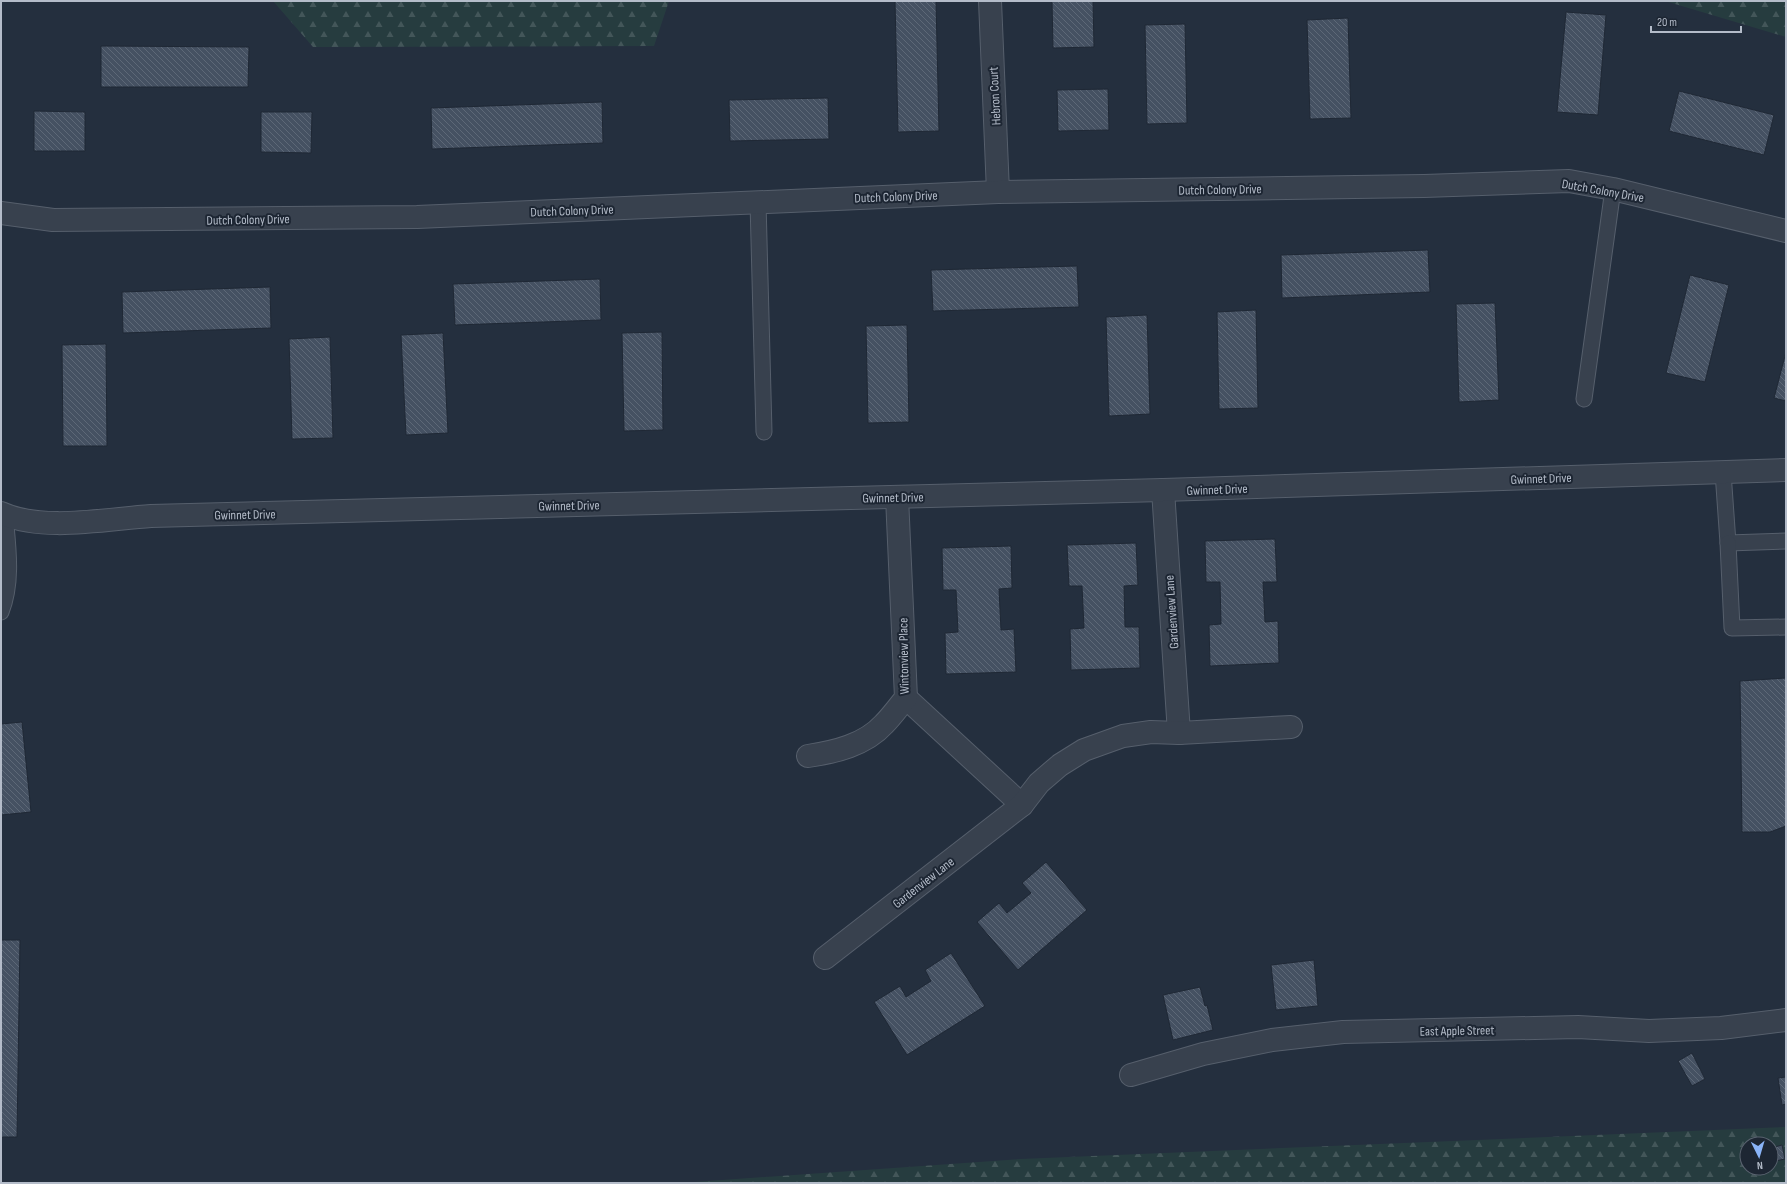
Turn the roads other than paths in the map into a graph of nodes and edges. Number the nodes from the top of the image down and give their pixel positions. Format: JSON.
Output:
{"nodes":[{"id":1,"x":990,"y":1,"type":"edge"},
{"id":2,"x":1613,"y":189,"type":"junction"},
{"id":3,"x":998,"y":192,"type":"junction"},
{"id":4,"x":758,"y":202,"type":"junction"},
{"id":5,"x":1,"y":213,"type":"edge"},
{"id":6,"x":1786,"y":231,"type":"edge"},
{"id":7,"x":1584,"y":399,"type":"dead end"},
{"id":8,"x":764,"y":432,"type":"dead end"},
{"id":9,"x":1786,"y":470,"type":"edge"},
{"id":10,"x":1723,"y":472,"type":"junction"},
{"id":11,"x":1163,"y":490,"type":"junction"},
{"id":12,"x":897,"y":497,"type":"junction"},
{"id":13,"x":3,"y":514,"type":"edge"},
{"id":14,"x":1786,"y":541,"type":"edge"},
{"id":15,"x":1728,"y":543,"type":"junction"},
{"id":16,"x":1,"y":612,"type":"edge"},
{"id":17,"x":1786,"y":626,"type":"edge"},
{"id":18,"x":906,"y":698,"type":"junction"},
{"id":19,"x":1291,"y":727,"type":"dead end"},
{"id":20,"x":1179,"y":733,"type":"junction"},
{"id":21,"x":808,"y":756,"type":"dead end"},
{"id":22,"x":1022,"y":805,"type":"junction"},
{"id":23,"x":825,"y":958,"type":"dead end"},
{"id":24,"x":1786,"y":1020,"type":"edge"},
{"id":25,"x":1131,"y":1075,"type":"dead end"}],
"edges":[{"from":1,"to":3,"type":"street","name":"Hebron Court"},
{"from":2,"to":3,"type":"street","name":"Dutch Colony Drive"},
{"from":2,"to":6,"type":"street","name":"Dutch Colony Drive"},
{"from":2,"to":7,"type":"lane"},
{"from":3,"to":4,"type":"street","name":"Dutch Colony Drive"},
{"from":4,"to":5,"type":"street","name":"Dutch Colony Drive"},
{"from":4,"to":8,"type":"lane"},
{"from":9,"to":10,"type":"street","name":"Gwinnet Drive"},
{"from":10,"to":11,"type":"street","name":"Gwinnet Drive"},
{"from":10,"to":15,"type":"lane"},
{"from":11,"to":12,"type":"street","name":"Gwinnet Drive"},
{"from":11,"to":20,"type":"street","name":"Gardenview Lane"},
{"from":12,"to":13,"type":"street","name":"Gwinnet Drive"},
{"from":12,"to":18,"type":"street","name":"Wintonview Place"},
{"from":13,"to":16,"type":"lane"},
{"from":14,"to":15,"type":"lane"},
{"from":15,"to":17,"type":"lane"},
{"from":18,"to":21,"type":"street","name":"Wintonview Place"},
{"from":18,"to":22,"type":"street"},
{"from":19,"to":20,"type":"street","name":"Gardenview Lane"},
{"from":20,"to":22,"type":"street","name":"Gardenview Lane"},
{"from":22,"to":23,"type":"street","name":"Gardenview Lane"},
{"from":24,"to":25,"type":"street","name":"East Apple Street"}]}
